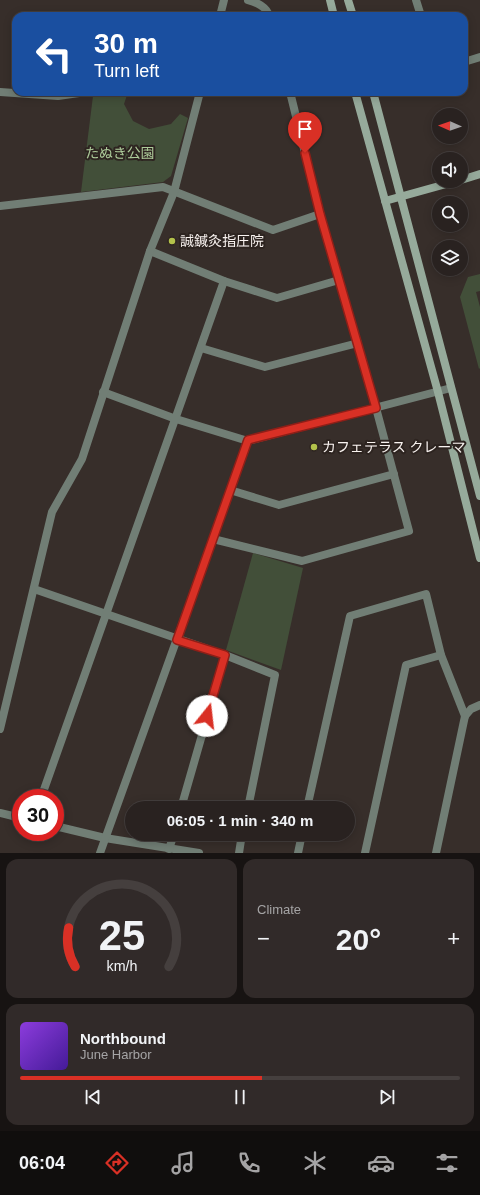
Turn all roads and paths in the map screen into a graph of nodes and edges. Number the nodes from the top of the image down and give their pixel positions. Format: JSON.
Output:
{"nodes":[{"id":1,"x":224,"y":0,"type":"edge"},
{"id":2,"x":248,"y":0,"type":"edge"},
{"id":3,"x":330,"y":0,"type":"edge"},
{"id":4,"x":348,"y":0,"type":"edge"},
{"id":5,"x":416,"y":0,"type":"edge"},
{"id":6,"x":221,"y":12,"type":"edge"},
{"id":7,"x":268,"y":12,"type":"edge"},
{"id":8,"x":333,"y":12,"type":"edge"},
{"id":9,"x":351,"y":12,"type":"edge"},
{"id":10,"x":419,"y":12,"type":"edge"},
{"id":11,"x":480,"y":57,"type":"edge"},
{"id":12,"x":468,"y":61,"type":"edge"},
{"id":13,"x":0,"y":92,"type":"edge"},
{"id":14,"x":12,"y":93,"type":"edge"},
{"id":15,"x":199,"y":96,"type":"edge"},
{"id":16,"x":291,"y":96,"type":"edge"},
{"id":17,"x":356,"y":96,"type":"edge"},
{"id":18,"x":373,"y":96,"type":"edge"},
{"id":19,"x":480,"y":174,"type":"edge"},
{"id":20,"x":468,"y":178,"type":"edge"},
{"id":21,"x":432,"y":188,"type":"edge"},
{"id":22,"x":174,"y":192,"type":"junction"},
{"id":23,"x":400,"y":197,"type":"junction"},
{"id":24,"x":385,"y":201,"type":"junction"},
{"id":25,"x":0,"y":206,"type":"edge"},
{"id":26,"x":320,"y":214,"type":"junction"},
{"id":27,"x":150,"y":251,"type":"junction"},
{"id":28,"x":339,"y":280,"type":"junction"},
{"id":29,"x":224,"y":282,"type":"junction"},
{"id":30,"x":358,"y":344,"type":"junction"},
{"id":31,"x":201,"y":348,"type":"junction"},
{"id":32,"x":451,"y":388,"type":"junction"},
{"id":33,"x":103,"y":392,"type":"junction"},
{"id":34,"x":438,"y":392,"type":"junction"},
{"id":35,"x":376,"y":408,"type":"junction"},
{"id":36,"x":176,"y":419,"type":"junction"},
{"id":37,"x":248,"y":440,"type":"junction"},
{"id":38,"x":394,"y":474,"type":"junction"},
{"id":39,"x":230,"y":490,"type":"junction"},
{"id":40,"x":480,"y":496,"type":"edge"},
{"id":41,"x":213,"y":539,"type":"junction"},
{"id":42,"x":480,"y":558,"type":"edge"},
{"id":43,"x":34,"y":589,"type":"junction"},
{"id":44,"x":107,"y":615,"type":"junction"},
{"id":45,"x":177,"y":640,"type":"junction"},
{"id":46,"x":225,"y":655,"type":"junction"},
{"id":47,"x":441,"y":655,"type":"junction"},
{"id":48,"x":480,"y":705,"type":"edge"},
{"id":49,"x":465,"y":716,"type":"junction"},
{"id":50,"x":0,"y":730,"type":"edge"},
{"id":51,"x":45,"y":789,"type":"edge"},
{"id":52,"x":183,"y":801,"type":"edge"},
{"id":53,"x":249,"y":801,"type":"edge"},
{"id":54,"x":309,"y":801,"type":"edge"},
{"id":55,"x":0,"y":813,"type":"edge"},
{"id":56,"x":12,"y":816,"type":"edge"},
{"id":57,"x":64,"y":828,"type":"edge"},
{"id":58,"x":105,"y":838,"type":"junction"},
{"id":59,"x":172,"y":841,"type":"edge"},
{"id":60,"x":241,"y":841,"type":"edge"},
{"id":61,"x":301,"y":841,"type":"edge"},
{"id":62,"x":169,"y":849,"type":"junction"},
{"id":63,"x":100,"y":853,"type":"edge"},
{"id":64,"x":199,"y":853,"type":"edge"},
{"id":65,"x":238,"y":853,"type":"edge"},
{"id":66,"x":298,"y":853,"type":"edge"},
{"id":67,"x":365,"y":853,"type":"edge"},
{"id":68,"x":436,"y":853,"type":"edge"}],
"edges":[{"from":1,"to":6,"type":"street"},
{"from":2,"to":7,"type":"street"},
{"from":3,"to":8,"type":"street"},
{"from":4,"to":9,"type":"street"},
{"from":5,"to":10,"type":"street"},
{"from":11,"to":12,"type":"street"},
{"from":13,"to":14,"type":"street"},
{"from":15,"to":22,"type":"street"},
{"from":16,"to":26,"type":"street"},
{"from":17,"to":24,"type":"street"},
{"from":18,"to":23,"type":"street"},
{"from":19,"to":20,"type":"street"},
{"from":21,"to":23,"type":"street"},
{"from":22,"to":25,"type":"street"},
{"from":22,"to":26,"type":"street"},
{"from":22,"to":27,"type":"street"},
{"from":23,"to":24,"type":"street"},
{"from":23,"to":32,"type":"street"},
{"from":24,"to":34,"type":"street"},
{"from":26,"to":28,"type":"street"},
{"from":27,"to":29,"type":"street"},
{"from":27,"to":33,"type":"street"},
{"from":28,"to":29,"type":"street"},
{"from":28,"to":30,"type":"street"},
{"from":29,"to":31,"type":"street"},
{"from":30,"to":31,"type":"street"},
{"from":30,"to":35,"type":"street"},
{"from":31,"to":36,"type":"street"},
{"from":32,"to":34,"type":"street"},
{"from":32,"to":40,"type":"street"},
{"from":33,"to":36,"type":"street"},
{"from":33,"to":43,"type":"street"},
{"from":34,"to":35,"type":"street"},
{"from":34,"to":42,"type":"street"},
{"from":35,"to":37,"type":"street"},
{"from":35,"to":38,"type":"street"},
{"from":36,"to":37,"type":"street"},
{"from":36,"to":44,"type":"street"},
{"from":37,"to":39,"type":"street"},
{"from":38,"to":39,"type":"street"},
{"from":38,"to":41,"type":"street"},
{"from":39,"to":41,"type":"street"},
{"from":41,"to":45,"type":"street"},
{"from":43,"to":44,"type":"street"},
{"from":43,"to":50,"type":"street"},
{"from":44,"to":45,"type":"street"},
{"from":44,"to":51,"type":"street"},
{"from":45,"to":46,"type":"street"},
{"from":45,"to":58,"type":"street"},
{"from":46,"to":52,"type":"street"},
{"from":46,"to":53,"type":"street"},
{"from":47,"to":49,"type":"street"},
{"from":47,"to":54,"type":"street"},
{"from":47,"to":67,"type":"street"},
{"from":48,"to":49,"type":"street"},
{"from":49,"to":68,"type":"street"},
{"from":55,"to":56,"type":"street"},
{"from":57,"to":58,"type":"street"},
{"from":58,"to":62,"type":"street"},
{"from":58,"to":63,"type":"street"},
{"from":59,"to":62,"type":"street"},
{"from":60,"to":65,"type":"street"},
{"from":61,"to":66,"type":"street"},
{"from":62,"to":64,"type":"street"}]}
